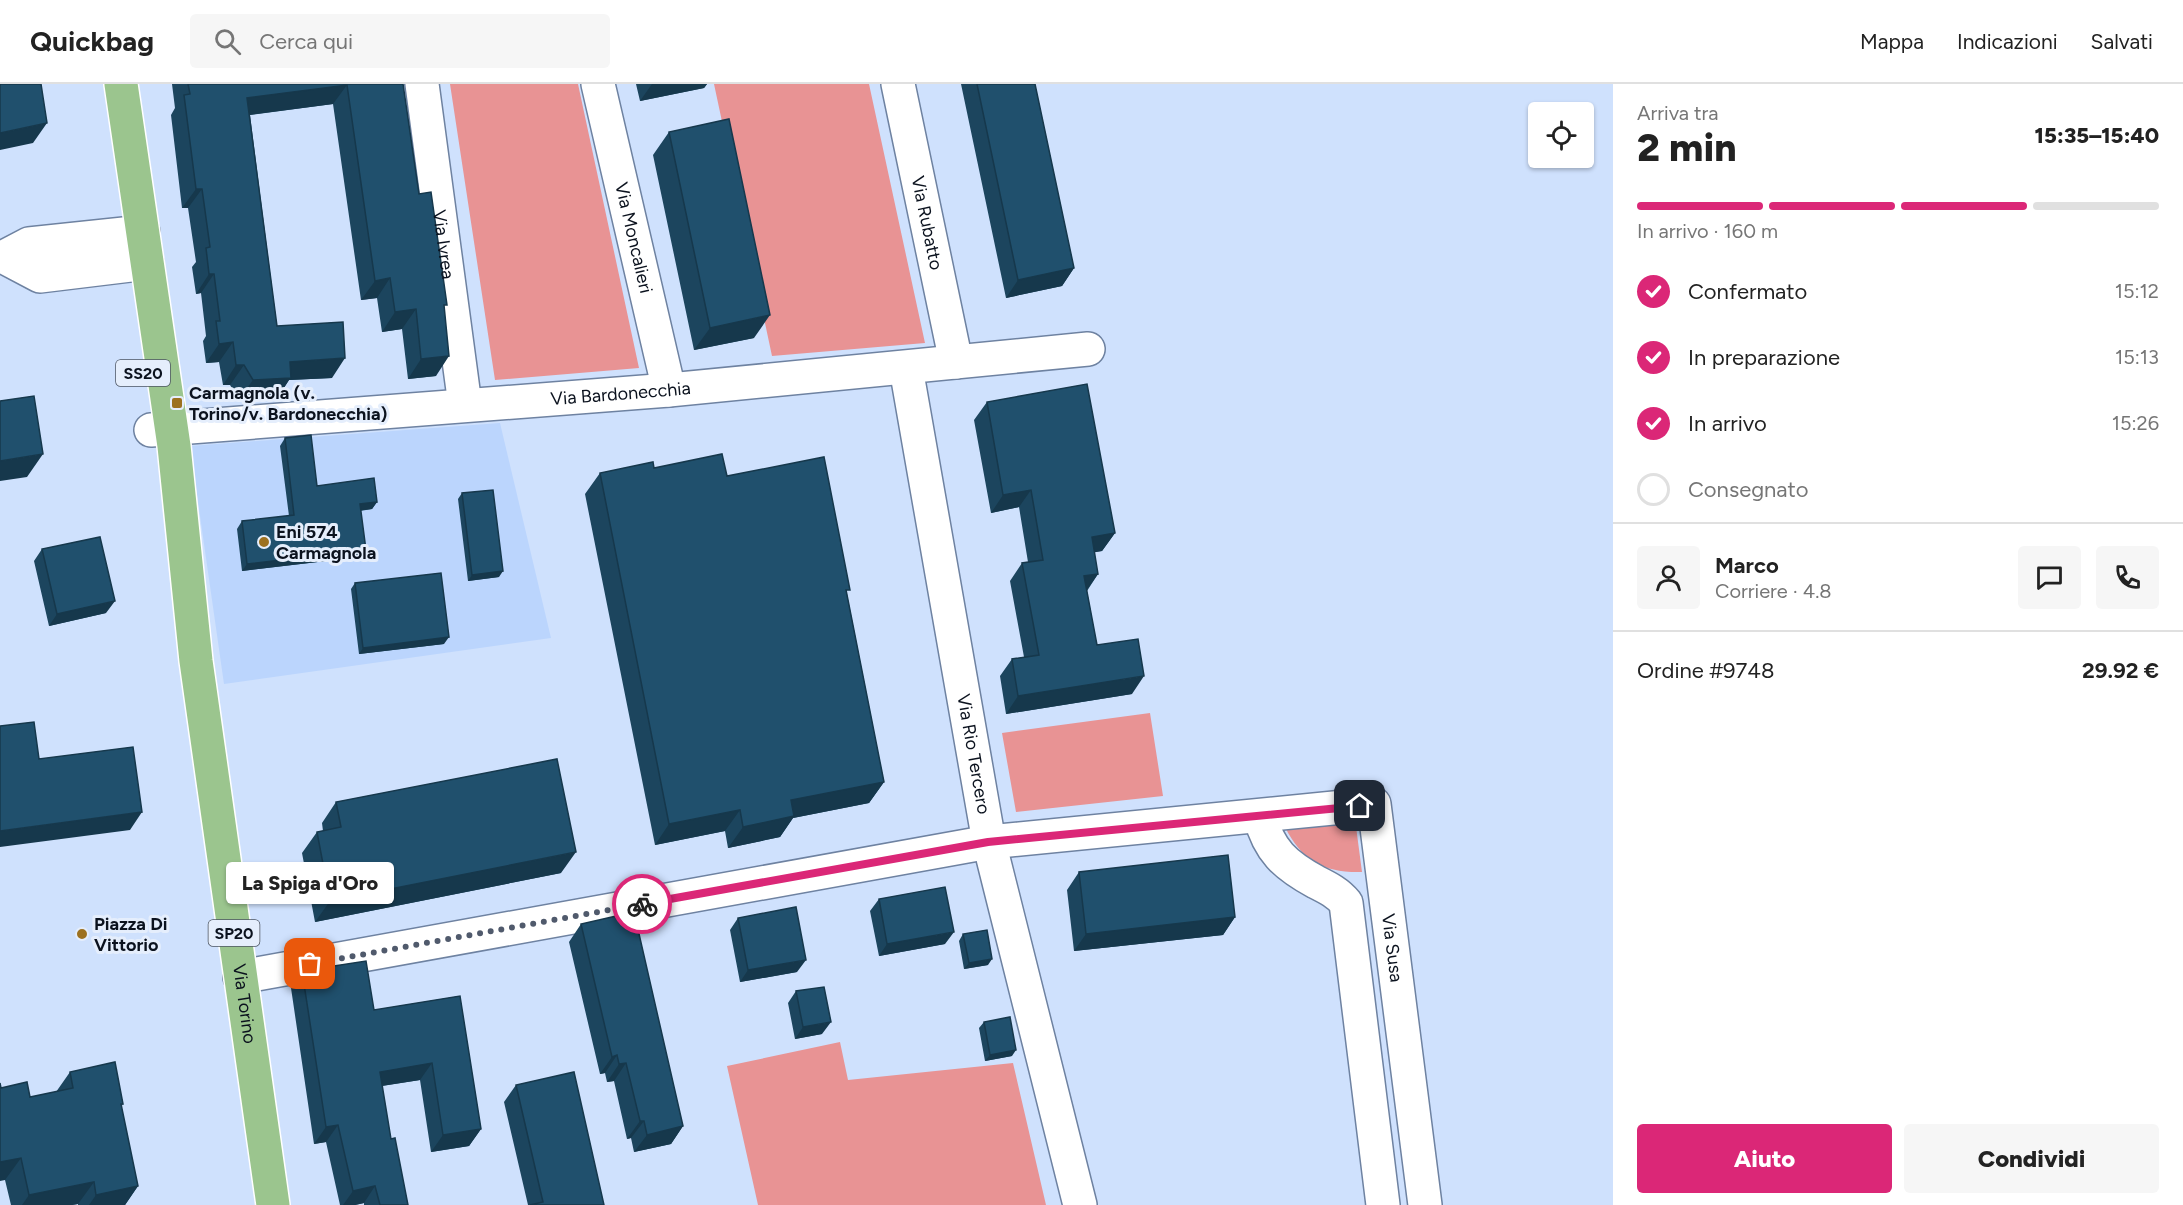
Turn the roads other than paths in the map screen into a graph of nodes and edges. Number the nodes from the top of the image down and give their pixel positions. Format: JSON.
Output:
{"nodes":[{"id":1,"x":102,"y":84,"type":"edge"},
{"id":2,"x":121,"y":84,"type":"edge"},
{"id":3,"x":422,"y":84,"type":"edge"},
{"id":4,"x":598,"y":84,"type":"edge"},
{"id":5,"x":898,"y":84,"type":"edge"},
{"id":6,"x":135,"y":248,"type":"junction"},
{"id":7,"x":2,"y":257,"type":"edge"},
{"id":8,"x":1088,"y":349,"type":"dead end"},
{"id":9,"x":956,"y":362,"type":"junction"},
{"id":10,"x":906,"y":368,"type":"junction"},
{"id":11,"x":669,"y":390,"type":"junction"},
{"id":12,"x":465,"y":405,"type":"junction"},
{"id":13,"x":161,"y":430,"type":"junction"},
{"id":14,"x":196,"y":661,"type":"joint"},
{"id":15,"x":1260,"y":816,"type":"junction"},
{"id":16,"x":988,"y":842,"type":"junction"},
{"id":17,"x":240,"y":977,"type":"junction"},
{"id":18,"x":273,"y":1205,"type":"edge"},
{"id":19,"x":1080,"y":1205,"type":"edge"},
{"id":20,"x":1383,"y":1205,"type":"edge"},
{"id":21,"x":1425,"y":1205,"type":"edge"}],
"edges":[{"from":1,"to":6,"type":"main road","number":"SS20"},
{"from":2,"to":6,"type":"main road","number":"SS20"},
{"from":3,"to":12,"type":"street","name":"Via Ivrea"},
{"from":4,"to":11,"type":"street","name":"Via Moncalieri"},
{"from":5,"to":9,"type":"street","name":"Via Rubatto"},
{"from":6,"to":7,"type":"street"},
{"from":6,"to":13,"type":"main road","number":"SS20"},
{"from":8,"to":9,"type":"street","name":"Via Bardonecchia"},
{"from":9,"to":10,"type":"street","name":"Via Bardonecchia"},
{"from":10,"to":11,"type":"street","name":"Via Bardonecchia"},
{"from":10,"to":16,"type":"street","name":"Via Rio Tercero"},
{"from":11,"to":12,"type":"street","name":"Via Bardonecchia"},
{"from":12,"to":13,"type":"street","name":"Via Bardonecchia"},
{"from":13,"to":14,"type":"main road","number":"SS20"},
{"from":14,"to":17,"type":"main road","name":"Via Torino","number":"SP20"},
{"from":15,"to":16,"type":"street","name":"Via Susa"},
{"from":15,"to":20,"type":"street"},
{"from":15,"to":21,"type":"street","name":"Via Susa"},
{"from":16,"to":17,"type":"street","name":"Via Susa"},
{"from":16,"to":19,"type":"street","name":"Via Rio Tercero"},
{"from":17,"to":18,"type":"main road","name":"Via Torino","number":"SP20"}]}
